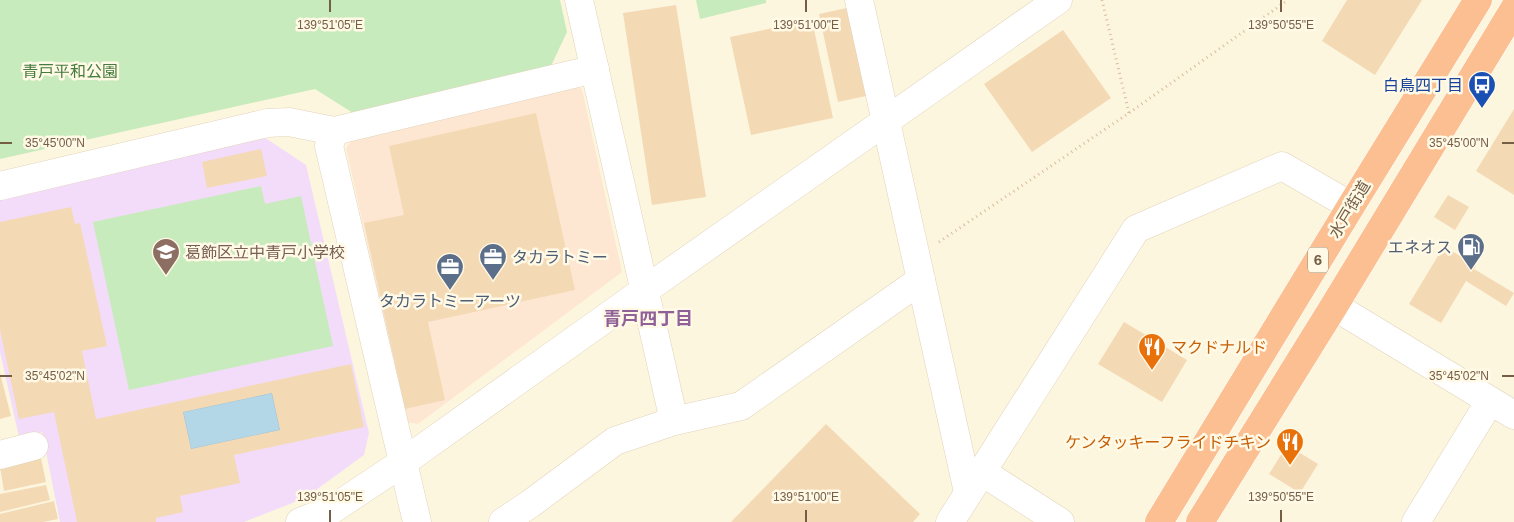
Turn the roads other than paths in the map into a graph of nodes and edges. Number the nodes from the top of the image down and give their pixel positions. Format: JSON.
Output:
{"nodes":[{"id":1,"x":579,"y":0,"type":"edge"},
{"id":2,"x":859,"y":0,"type":"edge"},
{"id":3,"x":1058,"y":0,"type":"edge"},
{"id":4,"x":1478,"y":0,"type":"edge"},
{"id":5,"x":1514,"y":9,"type":"edge"},
{"id":6,"x":595,"y":69,"type":"junction"},
{"id":7,"x":886,"y":119,"type":"junction"},
{"id":8,"x":334,"y":131,"type":"junction"},
{"id":9,"x":0,"y":186,"type":"edge"},
{"id":10,"x":1351,"y":206,"type":"junction"},
{"id":11,"x":919,"y":269,"type":"junction"},
{"id":12,"x":645,"y":290,"type":"junction"},
{"id":13,"x":1334,"y":306,"type":"junction"},
{"id":14,"x":1490,"y":400,"type":"junction"},
{"id":15,"x":1514,"y":415,"type":"edge"},
{"id":16,"x":674,"y":421,"type":"junction"},
{"id":17,"x":34,"y":446,"type":"dead end"},
{"id":18,"x":0,"y":455,"type":"edge"},
{"id":19,"x":402,"y":463,"type":"junction"},
{"id":20,"x":975,"y":482,"type":"junction"},
{"id":21,"x":536,"y":513,"type":"edge"},
{"id":22,"x":300,"y":522,"type":"edge"},
{"id":23,"x":417,"y":522,"type":"edge"},
{"id":24,"x":503,"y":522,"type":"edge"},
{"id":25,"x":950,"y":522,"type":"edge"},
{"id":26,"x":1060,"y":522,"type":"edge"},
{"id":27,"x":1159,"y":522,"type":"edge"},
{"id":28,"x":1200,"y":522,"type":"edge"},
{"id":29,"x":1416,"y":522,"type":"edge"}],
"edges":[{"from":1,"to":6,"type":"street"},
{"from":2,"to":7,"type":"street"},
{"from":3,"to":7,"type":"street"},
{"from":4,"to":10,"type":"highway","name":"水戸街道","number":"6"},
{"from":5,"to":13,"type":"highway","number":"6"},
{"from":6,"to":8,"type":"street"},
{"from":6,"to":12,"type":"street"},
{"from":7,"to":11,"type":"street"},
{"from":7,"to":12,"type":"street"},
{"from":8,"to":9,"type":"street"},
{"from":8,"to":19,"type":"street"},
{"from":10,"to":20,"type":"street"},
{"from":10,"to":27,"type":"highway","name":"水戸街道","number":"6"},
{"from":11,"to":16,"type":"street"},
{"from":11,"to":20,"type":"street"},
{"from":12,"to":16,"type":"street"},
{"from":12,"to":19,"type":"street"},
{"from":13,"to":14,"type":"street"},
{"from":13,"to":28,"type":"highway","number":"6"},
{"from":14,"to":15,"type":"street"},
{"from":14,"to":29,"type":"street"},
{"from":16,"to":21,"type":"street"},
{"from":17,"to":18,"type":"street"},
{"from":19,"to":22,"type":"street"},
{"from":19,"to":23,"type":"street"},
{"from":20,"to":25,"type":"street"},
{"from":20,"to":26,"type":"street"},
{"from":21,"to":24,"type":"street"}]}
